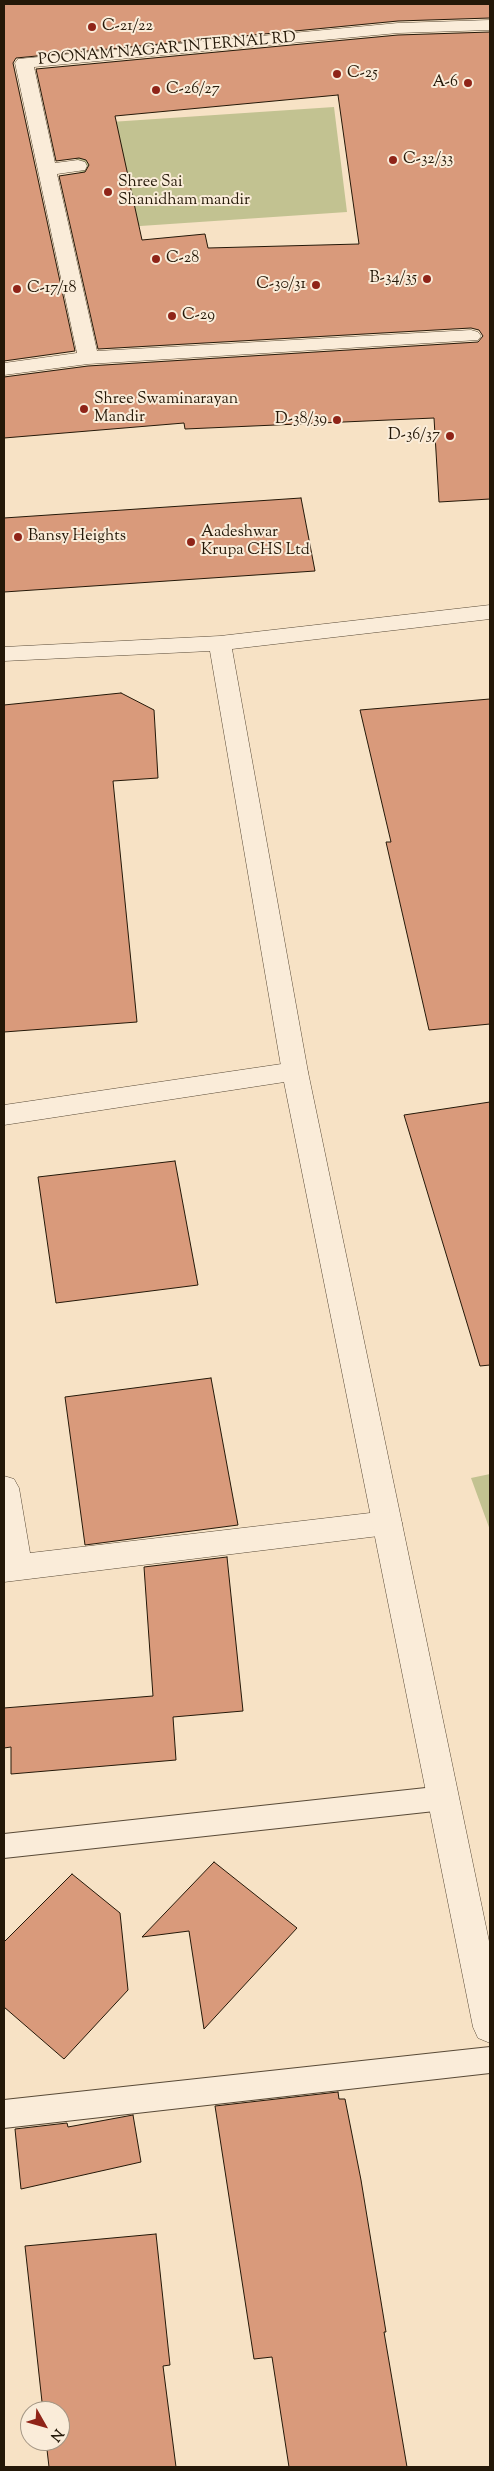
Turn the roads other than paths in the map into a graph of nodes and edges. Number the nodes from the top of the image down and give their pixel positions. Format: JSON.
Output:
{"nodes":[{"id":1,"x":490,"y":25,"type":"edge"},
{"id":2,"x":27,"y":78,"type":"junction"},
{"id":3,"x":8,"y":79,"type":"dead end"},
{"id":4,"x":78,"y":166,"type":"dead end"},
{"id":5,"x":47,"y":169,"type":"junction"},
{"id":6,"x":471,"y":336,"type":"dead end"},
{"id":7,"x":88,"y":358,"type":"junction"},
{"id":8,"x":4,"y":368,"type":"edge"},
{"id":9,"x":490,"y":612,"type":"edge"},
{"id":10,"x":220,"y":643,"type":"junction"},
{"id":11,"x":4,"y":654,"type":"edge"},
{"id":12,"x":295,"y":1072,"type":"junction"},
{"id":13,"x":4,"y":1115,"type":"edge"},
{"id":14,"x":4,"y":1488,"type":"edge"},
{"id":15,"x":387,"y":1523,"type":"junction"},
{"id":16,"x":11,"y":1568,"type":"edge"},
{"id":17,"x":444,"y":1798,"type":"junction"},
{"id":18,"x":4,"y":1846,"type":"edge"},
{"id":19,"x":490,"y":2027,"type":"edge"},
{"id":20,"x":490,"y":2060,"type":"edge"},
{"id":21,"x":4,"y":2114,"type":"edge"}],
"edges":[{"from":1,"to":2,"type":"street","name":"POONAM NAGAR INTERNAL RD"},
{"from":2,"to":3,"type":"street"},
{"from":2,"to":5,"type":"street","name":"POONAM NAGAR INTERNAL RD"},
{"from":4,"to":5,"type":"street"},
{"from":5,"to":7,"type":"street","name":"POONAM NAGAR INTERNAL RD"},
{"from":6,"to":7,"type":"street"},
{"from":7,"to":8,"type":"street"},
{"from":9,"to":10,"type":"street"},
{"from":10,"to":11,"type":"street"},
{"from":10,"to":12,"type":"street"},
{"from":12,"to":13,"type":"street"},
{"from":12,"to":15,"type":"street"},
{"from":14,"to":16,"type":"street"},
{"from":15,"to":16,"type":"street"},
{"from":15,"to":17,"type":"street"},
{"from":17,"to":18,"type":"lane"},
{"from":17,"to":19,"type":"street"},
{"from":20,"to":21,"type":"lane"}]}
